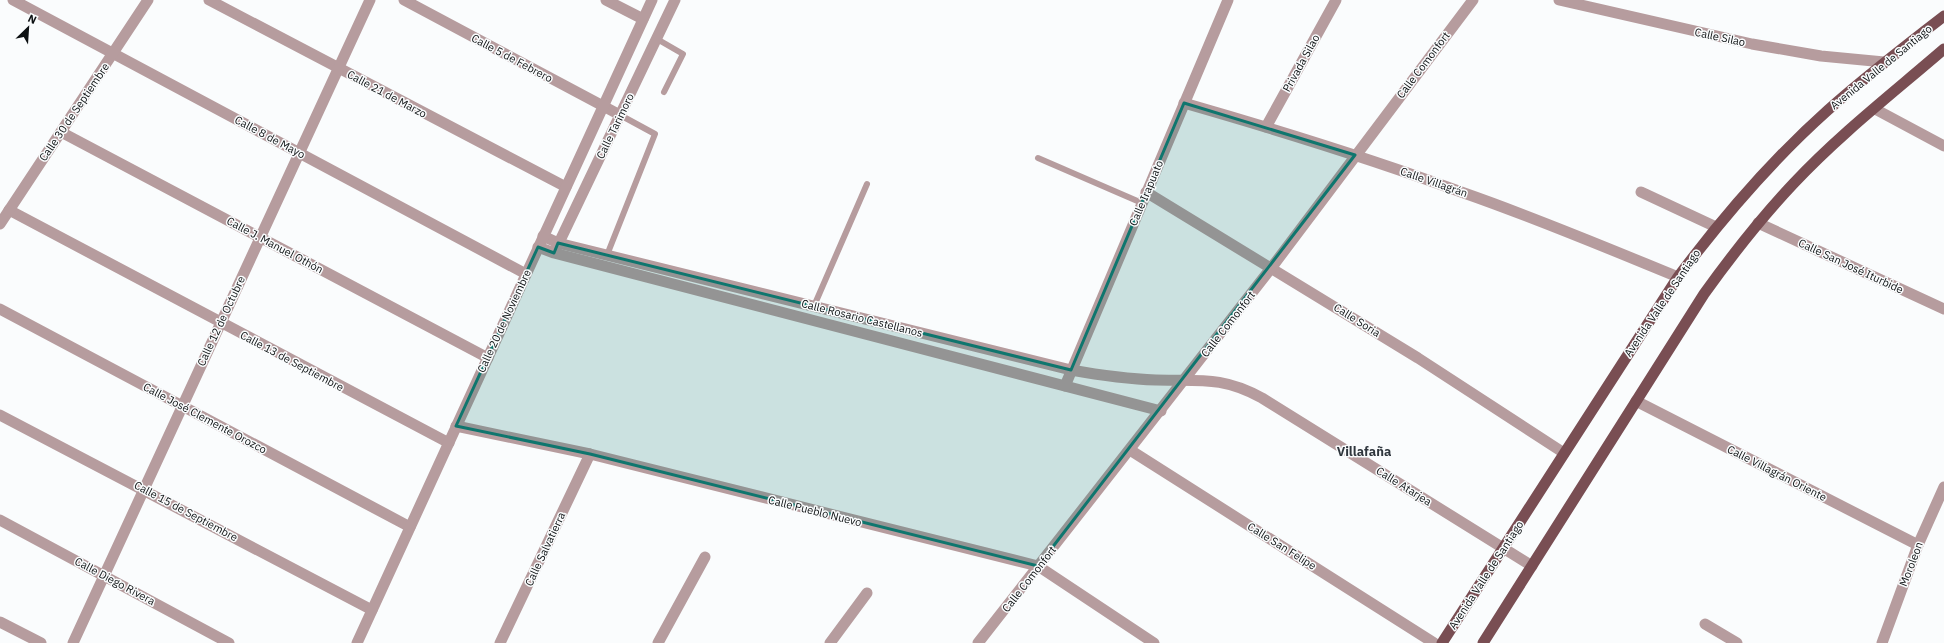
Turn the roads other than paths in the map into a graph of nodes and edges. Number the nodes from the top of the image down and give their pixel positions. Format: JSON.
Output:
{"nodes":[{"id":1,"x":13,"y":0,"type":"edge"},
{"id":2,"x":148,"y":0,"type":"edge"},
{"id":3,"x":209,"y":0,"type":"edge"},
{"id":4,"x":370,"y":0,"type":"edge"},
{"id":5,"x":404,"y":0,"type":"edge"},
{"id":6,"x":606,"y":0,"type":"edge"},
{"id":7,"x":652,"y":0,"type":"edge"},
{"id":8,"x":676,"y":0,"type":"edge"},
{"id":9,"x":1228,"y":0,"type":"edge"},
{"id":10,"x":1336,"y":0,"type":"edge"},
{"id":11,"x":1472,"y":0,"type":"edge"},
{"id":12,"x":1559,"y":0,"type":"edge"},
{"id":13,"x":1944,"y":16,"type":"edge"},
{"id":14,"x":643,"y":20,"type":"junction"},
{"id":15,"x":657,"y":39,"type":"junction"},
{"id":16,"x":1944,"y":49,"type":"edge"},
{"id":17,"x":113,"y":54,"type":"junction"},
{"id":18,"x":1884,"y":62,"type":"junction"},
{"id":19,"x":338,"y":68,"type":"junction"},
{"id":20,"x":664,"y":92,"type":"dead end"},
{"id":21,"x":1184,"y":103,"type":"junction"},
{"id":22,"x":602,"y":106,"type":"junction"},
{"id":23,"x":1875,"y":109,"type":"junction"},
{"id":24,"x":620,"y":115,"type":"junction"},
{"id":25,"x":1266,"y":127,"type":"junction"},
{"id":26,"x":61,"y":132,"type":"junction"},
{"id":27,"x":1944,"y":146,"type":"edge"},
{"id":28,"x":299,"y":153,"type":"junction"},
{"id":29,"x":1356,"y":155,"type":"junction"},
{"id":30,"x":1038,"y":158,"type":"dead end"},
{"id":31,"x":867,"y":184,"type":"dead end"},
{"id":32,"x":566,"y":187,"type":"junction"},
{"id":33,"x":1146,"y":192,"type":"junction"},
{"id":34,"x":1641,"y":192,"type":"dead end"},
{"id":35,"x":1142,"y":203,"type":"junction"},
{"id":36,"x":9,"y":210,"type":"junction"},
{"id":37,"x":1758,"y":223,"type":"junction"},
{"id":38,"x":0,"y":224,"type":"edge"},
{"id":39,"x":1716,"y":227,"type":"junction"},
{"id":40,"x":544,"y":236,"type":"junction"},
{"id":41,"x":260,"y":237,"type":"junction"},
{"id":42,"x":538,"y":247,"type":"junction"},
{"id":43,"x":556,"y":248,"type":"junction"},
{"id":44,"x":608,"y":255,"type":"junction"},
{"id":45,"x":1272,"y":267,"type":"junction"},
{"id":46,"x":526,"y":274,"type":"junction"},
{"id":47,"x":1678,"y":277,"type":"junction"},
{"id":48,"x":814,"y":306,"type":"junction"},
{"id":49,"x":0,"y":309,"type":"edge"},
{"id":50,"x":1944,"y":309,"type":"edge"},
{"id":51,"x":220,"y":322,"type":"junction"},
{"id":52,"x":488,"y":358,"type":"junction"},
{"id":53,"x":1071,"y":370,"type":"junction"},
{"id":54,"x":1185,"y":380,"type":"junction"},
{"id":55,"x":1064,"y":386,"type":"junction"},
{"id":56,"x":1636,"y":402,"type":"junction"},
{"id":57,"x":182,"y":406,"type":"junction"},
{"id":58,"x":1161,"y":411,"type":"junction"},
{"id":59,"x":0,"y":415,"type":"edge"},
{"id":60,"x":456,"y":426,"type":"junction"},
{"id":61,"x":449,"y":444,"type":"junction"},
{"id":62,"x":1130,"y":450,"type":"junction"},
{"id":63,"x":590,"y":454,"type":"junction"},
{"id":64,"x":1564,"y":454,"type":"junction"},
{"id":65,"x":1944,"y":487,"type":"edge"},
{"id":66,"x":144,"y":489,"type":"junction"},
{"id":67,"x":0,"y":520,"type":"edge"},
{"id":68,"x":410,"y":527,"type":"junction"},
{"id":69,"x":1918,"y":544,"type":"junction"},
{"id":70,"x":1503,"y":548,"type":"junction"},
{"id":71,"x":705,"y":557,"type":"dead end"},
{"id":72,"x":1038,"y":566,"type":"junction"},
{"id":73,"x":1532,"y":566,"type":"junction"},
{"id":74,"x":104,"y":575,"type":"junction"},
{"id":75,"x":867,"y":593,"type":"dead end"},
{"id":76,"x":372,"y":610,"type":"junction"},
{"id":77,"x":0,"y":622,"type":"edge"},
{"id":78,"x":1705,"y":624,"type":"dead end"},
{"id":79,"x":41,"y":643,"type":"edge"},
{"id":80,"x":73,"y":643,"type":"edge"},
{"id":81,"x":229,"y":643,"type":"edge"},
{"id":82,"x":357,"y":643,"type":"edge"},
{"id":83,"x":500,"y":643,"type":"edge"},
{"id":84,"x":658,"y":643,"type":"edge"},
{"id":85,"x":830,"y":643,"type":"edge"},
{"id":86,"x":978,"y":643,"type":"edge"},
{"id":87,"x":1154,"y":643,"type":"edge"},
{"id":88,"x":1434,"y":643,"type":"edge"},
{"id":89,"x":1442,"y":643,"type":"edge"},
{"id":90,"x":1483,"y":643,"type":"edge"},
{"id":91,"x":1737,"y":643,"type":"edge"},
{"id":92,"x":1882,"y":643,"type":"edge"}],
"edges":[{"from":1,"to":17,"type":"street","name":"Calle 8 de Mayo"},
{"from":2,"to":17,"type":"street","name":"Calle 30 de Septiembre"},
{"from":3,"to":19,"type":"street","name":"Calle 21 de Marzo"},
{"from":4,"to":19,"type":"street","name":"Calle 12 de Octubre"},
{"from":5,"to":22,"type":"street","name":"Calle 5 de Febrero"},
{"from":6,"to":14,"type":"street"},
{"from":7,"to":14,"type":"street","name":"Calle 20 de Noviembre"},
{"from":8,"to":15,"type":"street","name":"Calle Tarimoro"},
{"from":9,"to":21,"type":"street","name":"Calle Irapuato"},
{"from":10,"to":25,"type":"street","name":"Privada Silao"},
{"from":11,"to":29,"type":"street","name":"Calle Comonfort"},
{"from":12,"to":18,"type":"street","name":"Calle Silao"},
{"from":13,"to":18,"type":"main road","name":"Avenida Valle de Santiago"},
{"from":14,"to":22,"type":"street","name":"Calle 20 de Noviembre"},
{"from":15,"to":20,"type":"lane"},
{"from":15,"to":24,"type":"street","name":"Calle Tarimoro"},
{"from":16,"to":23,"type":"main road"},
{"from":17,"to":26,"type":"street","name":"Calle 30 de Septiembre"},
{"from":17,"to":28,"type":"street","name":"Calle 8 de Mayo"},
{"from":18,"to":39,"type":"main road","name":"Avenida Valle de Santiago"},
{"from":19,"to":28,"type":"street","name":"Calle 12 de Octubre"},
{"from":19,"to":32,"type":"street","name":"Calle 21 de Marzo"},
{"from":21,"to":25,"type":"street","name":"Calle Villagrán"},
{"from":21,"to":33,"type":"street","name":"Calle Irapuato"},
{"from":22,"to":24,"type":"street","name":"Calle 5 de Febrero"},
{"from":22,"to":32,"type":"street","name":"Calle 20 de Noviembre"},
{"from":23,"to":27,"type":"street"},
{"from":23,"to":37,"type":"main road"},
{"from":24,"to":43,"type":"street","name":"Calle Tarimoro"},
{"from":24,"to":44,"type":"lane"},
{"from":25,"to":29,"type":"street","name":"Calle Villagrán"},
{"from":26,"to":36,"type":"street","name":"Calle 30 de Septiembre"},
{"from":26,"to":41,"type":"street","name":"Calle J. Manuel Othón"},
{"from":28,"to":41,"type":"street","name":"Calle 12 de Octubre"},
{"from":28,"to":46,"type":"street","name":"Calle 8 de Mayo"},
{"from":29,"to":45,"type":"street","name":"Calle Comonfort"},
{"from":29,"to":47,"type":"street","name":"Calle Villagrán"},
{"from":30,"to":35,"type":"lane"},
{"from":31,"to":48,"type":"lane"},
{"from":32,"to":40,"type":"street","name":"Calle 20 de Noviembre"},
{"from":33,"to":35,"type":"street","name":"Calle Irapuato"},
{"from":33,"to":45,"type":"street","name":"Calle Soria"},
{"from":34,"to":39,"type":"street"},
{"from":35,"to":53,"type":"street","name":"Calle Irapuato"},
{"from":36,"to":38,"type":"street","name":"Calle 30 de Septiembre"},
{"from":36,"to":51,"type":"street","name":"Calle 13 de Septiembre"},
{"from":37,"to":50,"type":"street","name":"Calle San José Iturbide"},
{"from":37,"to":56,"type":"main road"},
{"from":39,"to":47,"type":"main road","name":"Avenida Valle de Santiago"},
{"from":40,"to":42,"type":"street","name":"Calle 20 de Noviembre"},
{"from":40,"to":43,"type":"street","name":"Calle Rosario Castellanos"},
{"from":41,"to":51,"type":"street","name":"Calle 12 de Octubre"},
{"from":41,"to":52,"type":"street","name":"Calle J. Manuel Othón"},
{"from":42,"to":43,"type":"street","name":"Calle Rosario Castellanos"},
{"from":42,"to":46,"type":"street","name":"Calle 20 de Noviembre"},
{"from":43,"to":44,"type":"street","name":"Calle Rosario Castellanos"},
{"from":43,"to":55,"type":"street","name":"Calle Rosario Castellanos"},
{"from":44,"to":48,"type":"street","name":"Calle Rosario Castellanos"},
{"from":45,"to":54,"type":"street","name":"Calle Comonfort"},
{"from":45,"to":64,"type":"street","name":"Calle Soria"},
{"from":46,"to":52,"type":"street","name":"Calle 20 de Noviembre"},
{"from":47,"to":64,"type":"main road","name":"Avenida Valle de Santiago"},
{"from":48,"to":53,"type":"street","name":"Calle Rosario Castellanos"},
{"from":49,"to":57,"type":"street","name":"Calle José Clemente Orozco"},
{"from":51,"to":57,"type":"street","name":"Calle 12 de Octubre"},
{"from":51,"to":61,"type":"street","name":"Calle 13 de Septiembre"},
{"from":52,"to":60,"type":"street","name":"Calle 20 de Noviembre"},
{"from":53,"to":54,"type":"street","name":"Calle Rosario Castellanos"},
{"from":53,"to":55,"type":"street","name":"Calle Irapuato"},
{"from":54,"to":58,"type":"street","name":"Calle Comonfort"},
{"from":54,"to":70,"type":"street","name":"Calle Atarjea"},
{"from":55,"to":58,"type":"street","name":"Calle Rosario Castellanos"},
{"from":56,"to":69,"type":"street","name":"Calle Villagrán Oriente"},
{"from":56,"to":73,"type":"main road"},
{"from":57,"to":66,"type":"street","name":"Calle 12 de Octubre"},
{"from":57,"to":68,"type":"street","name":"Calle José Clemente Orozco"},
{"from":58,"to":62,"type":"street","name":"Calle Comonfort"},
{"from":59,"to":66,"type":"street","name":"Calle 15 de Septiembre"},
{"from":60,"to":61,"type":"street","name":"Calle 20 de Noviembre"},
{"from":60,"to":63,"type":"street","name":"Calle Pueblo Nuevo"},
{"from":61,"to":68,"type":"street","name":"Calle 20 de Noviembre"},
{"from":62,"to":72,"type":"street","name":"Calle Comonfort"},
{"from":62,"to":88,"type":"street","name":"Calle San Felipe"},
{"from":63,"to":72,"type":"street","name":"Calle Pueblo Nuevo"},
{"from":63,"to":83,"type":"street","name":"Calle Salvatierra"},
{"from":64,"to":70,"type":"main road","name":"Avenida Valle de Santiago"},
{"from":65,"to":69,"type":"street","name":"Moroleon"},
{"from":66,"to":74,"type":"street","name":"Calle 12 de Octubre"},
{"from":66,"to":76,"type":"street","name":"Calle 15 de Septiembre"},
{"from":67,"to":74,"type":"street","name":"Calle Diego Rivera"},
{"from":68,"to":76,"type":"street","name":"Calle 20 de Noviembre"},
{"from":69,"to":92,"type":"street","name":"Moroleon"},
{"from":70,"to":73,"type":"street","name":"Calle Atarjea"},
{"from":70,"to":89,"type":"main road","name":"Avenida Valle de Santiago"},
{"from":71,"to":84,"type":"street"},
{"from":72,"to":86,"type":"street","name":"Calle Comonfort"},
{"from":72,"to":87,"type":"street","name":"Calle Pueblo Nuevo"},
{"from":73,"to":90,"type":"main road"},
{"from":74,"to":80,"type":"street","name":"Calle 12 de Octubre"},
{"from":74,"to":81,"type":"street","name":"Calle Diego Rivera"},
{"from":75,"to":85,"type":"street"},
{"from":76,"to":82,"type":"street","name":"Calle 20 de Noviembre"},
{"from":77,"to":79,"type":"street"},
{"from":78,"to":91,"type":"street"}]}
